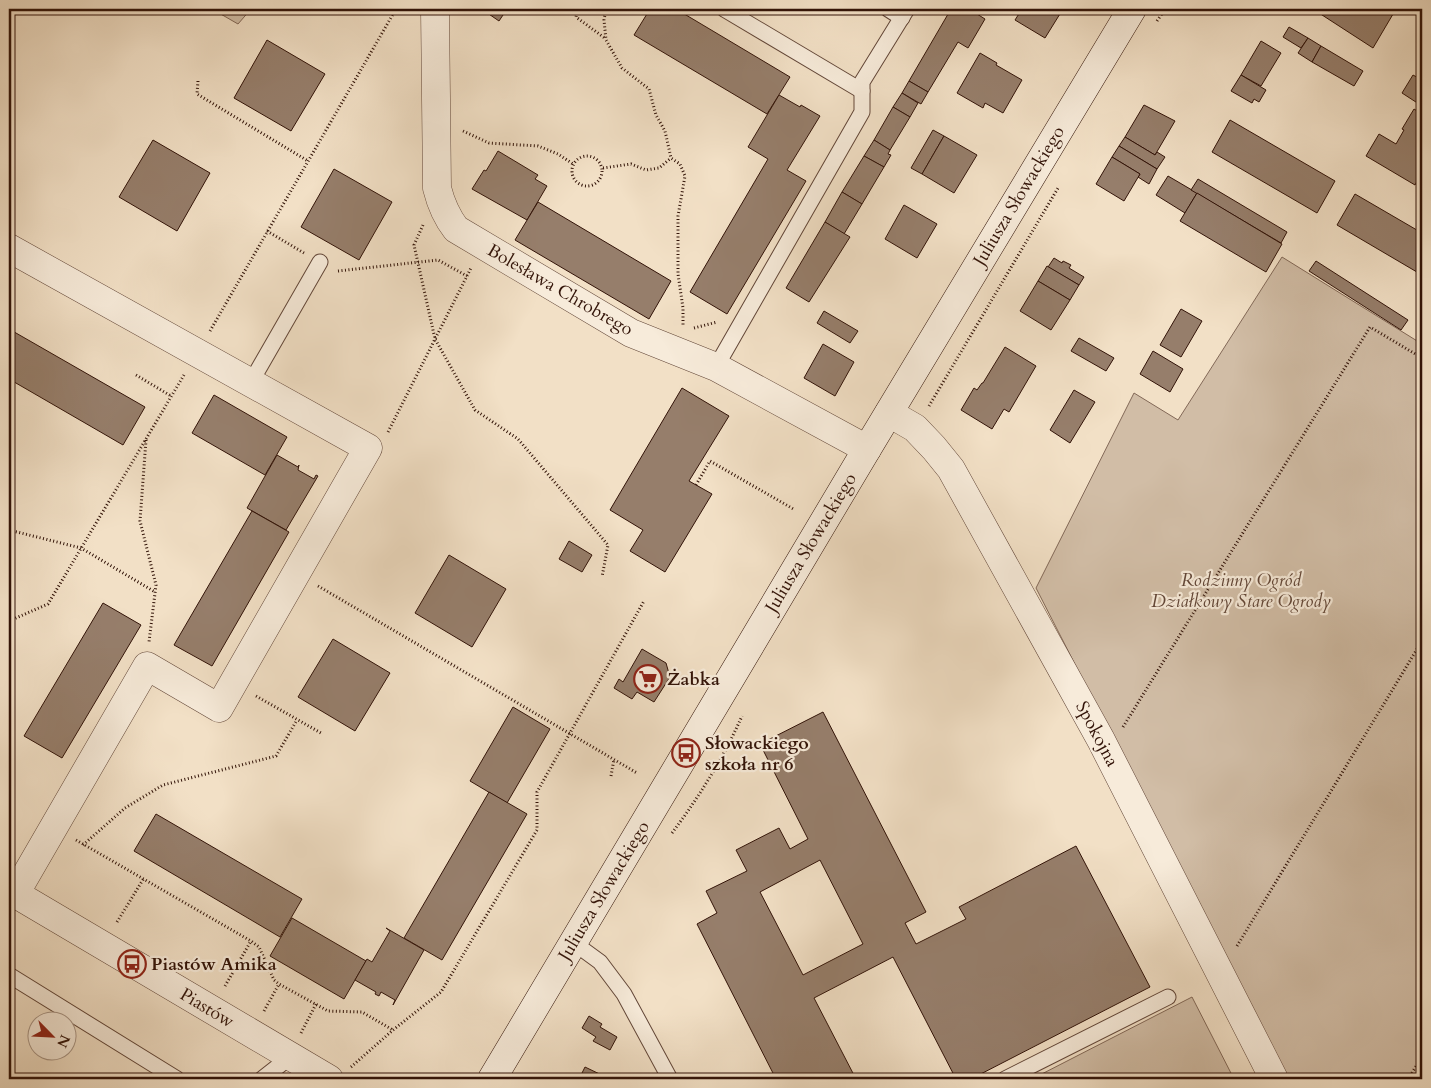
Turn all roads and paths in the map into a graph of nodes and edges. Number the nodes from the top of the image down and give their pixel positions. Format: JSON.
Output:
{"nodes":[{"id":1,"x":396,"y":9,"type":"edge"},
{"id":2,"x":435,"y":9,"type":"edge"},
{"id":3,"x":578,"y":9,"type":"edge"},
{"id":4,"x":606,"y":9,"type":"edge"},
{"id":5,"x":724,"y":9,"type":"edge"},
{"id":6,"x":888,"y":9,"type":"edge"},
{"id":7,"x":1132,"y":9,"type":"edge"},
{"id":8,"x":1165,"y":9,"type":"edge"},
{"id":9,"x":905,"y":13,"type":"edge"},
{"id":10,"x":1155,"y":26,"type":"dead end"},
{"id":11,"x":606,"y":40,"type":"junction"},
{"id":12,"x":198,"y":81,"type":"dead end"},
{"id":13,"x":862,"y":91,"type":"junction"},
{"id":14,"x":455,"y":128,"type":"dead end"},
{"id":15,"x":671,"y":158,"type":"junction"},
{"id":16,"x":308,"y":161,"type":"junction"},
{"id":17,"x":573,"y":164,"type":"junction"},
{"id":18,"x":603,"y":168,"type":"junction"},
{"id":19,"x":1063,"y":180,"type":"dead end"},
{"id":20,"x":425,"y":222,"type":"dead end"},
{"id":21,"x":267,"y":231,"type":"junction"},
{"id":22,"x":483,"y":246,"type":"junction"},
{"id":23,"x":9,"y":248,"type":"edge"},
{"id":24,"x":418,"y":261,"type":"junction"},
{"id":25,"x":320,"y":262,"type":"junction"},
{"id":26,"x":467,"y":276,"type":"junction"},
{"id":27,"x":726,"y":320,"type":"dead end"},
{"id":28,"x":434,"y":339,"type":"junction"},
{"id":29,"x":682,"y":342,"type":"junction"},
{"id":30,"x":198,"y":352,"type":"junction"},
{"id":31,"x":1422,"y":358,"type":"edge"},
{"id":32,"x":716,"y":367,"type":"junction"},
{"id":33,"x":136,"y":375,"type":"dead end"},
{"id":34,"x":251,"y":382,"type":"junction"},
{"id":35,"x":172,"y":396,"type":"junction"},
{"id":36,"x":926,"y":410,"type":"dead end"},
{"id":37,"x":889,"y":413,"type":"junction"},
{"id":38,"x":146,"y":440,"type":"junction"},
{"id":39,"x":368,"y":448,"type":"junction"},
{"id":40,"x":867,"y":449,"type":"junction"},
{"id":41,"x":696,"y":485,"type":"dead end"},
{"id":42,"x":795,"y":510,"type":"dead end"},
{"id":43,"x":9,"y":530,"type":"edge"},
{"id":44,"x":81,"y":548,"type":"junction"},
{"id":45,"x":296,"y":573,"type":"junction"},
{"id":46,"x":602,"y":577,"type":"dead end"},
{"id":47,"x":155,"y":592,"type":"junction"},
{"id":48,"x":644,"y":601,"type":"dead end"},
{"id":49,"x":9,"y":622,"type":"edge"},
{"id":50,"x":1422,"y":641,"type":"edge"},
{"id":51,"x":147,"y":666,"type":"junction"},
{"id":52,"x":233,"y":683,"type":"junction"},
{"id":53,"x":297,"y":720,"type":"junction"},
{"id":54,"x":1122,"y":730,"type":"dead end"},
{"id":55,"x":321,"y":733,"type":"dead end"},
{"id":56,"x":570,"y":733,"type":"junction"},
{"id":57,"x":614,"y":759,"type":"junction"},
{"id":58,"x":637,"y":773,"type":"dead end"},
{"id":59,"x":611,"y":776,"type":"dead end"},
{"id":60,"x":54,"y":828,"type":"junction"},
{"id":61,"x":84,"y":845,"type":"junction"},
{"id":62,"x":144,"y":878,"type":"junction"},
{"id":63,"x":12,"y":892,"type":"edge"},
{"id":64,"x":113,"y":928,"type":"dead end"},
{"id":65,"x":251,"y":941,"type":"junction"},
{"id":66,"x":574,"y":942,"type":"junction"},
{"id":67,"x":1234,"y":950,"type":"dead end"},
{"id":68,"x":9,"y":975,"type":"edge"},
{"id":69,"x":279,"y":984,"type":"junction"},
{"id":70,"x":221,"y":993,"type":"dead end"},
{"id":71,"x":1168,"y":997,"type":"dead end"},
{"id":72,"x":316,"y":1004,"type":"junction"},
{"id":73,"x":263,"y":1012,"type":"dead end"},
{"id":74,"x":393,"y":1030,"type":"junction"},
{"id":75,"x":295,"y":1045,"type":"junction"},
{"id":76,"x":1422,"y":1056,"type":"edge"},
{"id":77,"x":338,"y":1075,"type":"edge"},
{"id":78,"x":177,"y":1079,"type":"edge"},
{"id":79,"x":262,"y":1079,"type":"edge"},
{"id":80,"x":492,"y":1079,"type":"edge"},
{"id":81,"x":670,"y":1079,"type":"edge"},
{"id":82,"x":1005,"y":1079,"type":"edge"},
{"id":83,"x":1274,"y":1079,"type":"edge"},
{"id":84,"x":1408,"y":1079,"type":"edge"}],
"edges":[{"from":1,"to":16,"type":"path"},
{"from":2,"to":22,"type":"street","name":"Bolesława Chrobrego"},
{"from":3,"to":11,"type":"path"},
{"from":4,"to":11,"type":"path"},
{"from":5,"to":13,"type":"lane"},
{"from":6,"to":9,"type":"lane"},
{"from":7,"to":37,"type":"street","name":"Juliusza Słowackiego"},
{"from":8,"to":10,"type":"path"},
{"from":9,"to":13,"type":"lane"},
{"from":11,"to":15,"type":"path"},
{"from":12,"to":16,"type":"path"},
{"from":13,"to":32,"type":"lane"},
{"from":14,"to":17,"type":"path"},
{"from":15,"to":18,"type":"path"},
{"from":15,"to":29,"type":"path"},
{"from":16,"to":21,"type":"path"},
{"from":17,"to":18,"type":"path"},
{"from":17,"to":18,"type":"path"},
{"from":19,"to":36,"type":"path"},
{"from":20,"to":24,"type":"path"},
{"from":21,"to":25,"type":"path"},
{"from":21,"to":30,"type":"path"},
{"from":22,"to":26,"type":"path"},
{"from":22,"to":29,"type":"street","name":"Bolesława Chrobrego"},
{"from":23,"to":30,"type":"street"},
{"from":24,"to":25,"type":"path"},
{"from":24,"to":26,"type":"path"},
{"from":24,"to":28,"type":"path"},
{"from":25,"to":34,"type":"lane"},
{"from":26,"to":28,"type":"path"},
{"from":27,"to":29,"type":"path"},
{"from":28,"to":39,"type":"path"},
{"from":28,"to":46,"type":"path"},
{"from":29,"to":32,"type":"street","name":"Bolesława Chrobrego"},
{"from":30,"to":34,"type":"street"},
{"from":30,"to":35,"type":"path"},
{"from":31,"to":54,"type":"path"},
{"from":32,"to":40,"type":"street","name":"Bolesława Chrobrego"},
{"from":33,"to":35,"type":"path"},
{"from":34,"to":39,"type":"street"},
{"from":35,"to":38,"type":"path"},
{"from":37,"to":40,"type":"street","name":"Juliusza Słowackiego"},
{"from":37,"to":83,"type":"street","name":"Spokojna"},
{"from":38,"to":44,"type":"path"},
{"from":38,"to":47,"type":"path"},
{"from":39,"to":45,"type":"street"},
{"from":40,"to":66,"type":"street","name":"Juliusza Słowackiego"},
{"from":41,"to":42,"type":"path"},
{"from":43,"to":44,"type":"path"},
{"from":44,"to":47,"type":"path"},
{"from":44,"to":49,"type":"path"},
{"from":45,"to":52,"type":"street"},
{"from":45,"to":56,"type":"path"},
{"from":47,"to":51,"type":"path"},
{"from":48,"to":56,"type":"path"},
{"from":50,"to":67,"type":"path"},
{"from":51,"to":52,"type":"street"},
{"from":51,"to":60,"type":"street"},
{"from":52,"to":53,"type":"path"},
{"from":53,"to":55,"type":"path"},
{"from":53,"to":61,"type":"path"},
{"from":56,"to":57,"type":"path"},
{"from":56,"to":74,"type":"path"},
{"from":57,"to":58,"type":"path"},
{"from":57,"to":59,"type":"path"},
{"from":60,"to":61,"type":"path"},
{"from":60,"to":63,"type":"street"},
{"from":61,"to":62,"type":"path"},
{"from":62,"to":64,"type":"path"},
{"from":62,"to":65,"type":"path"},
{"from":63,"to":75,"type":"street","name":"Piastów"},
{"from":65,"to":69,"type":"path"},
{"from":65,"to":70,"type":"path"},
{"from":66,"to":80,"type":"street","name":"Juliusza Słowackiego"},
{"from":66,"to":81,"type":"lane"},
{"from":68,"to":78,"type":"lane"},
{"from":69,"to":72,"type":"path"},
{"from":69,"to":73,"type":"path"},
{"from":71,"to":82,"type":"lane"},
{"from":72,"to":74,"type":"path"},
{"from":72,"to":75,"type":"path"},
{"from":74,"to":77,"type":"path"},
{"from":75,"to":77,"type":"street","name":"Piastów"},
{"from":75,"to":79,"type":"lane"},
{"from":76,"to":84,"type":"path"}]}
